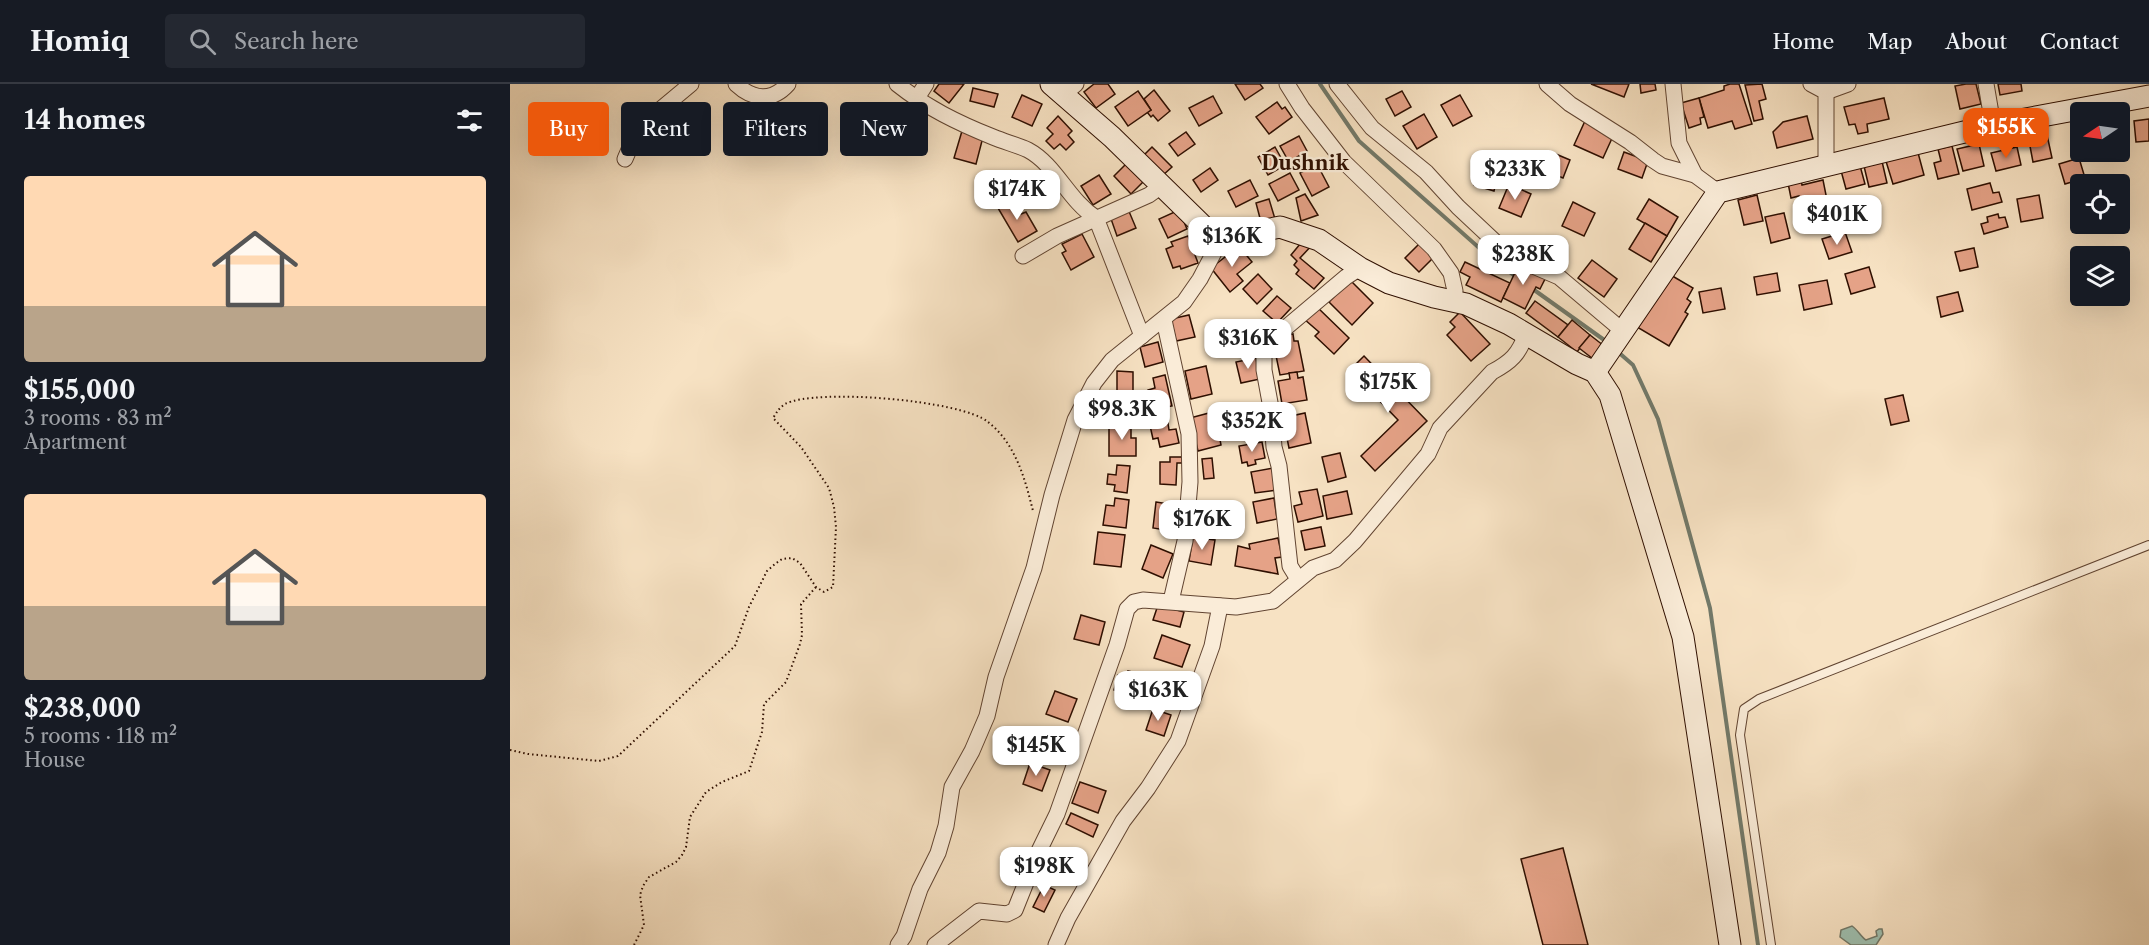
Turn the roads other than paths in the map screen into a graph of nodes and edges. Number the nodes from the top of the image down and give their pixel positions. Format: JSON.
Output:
{"nodes":[{"id":1,"x":691,"y":84,"type":"edge"},
{"id":2,"x":736,"y":84,"type":"edge"},
{"id":3,"x":788,"y":84,"type":"edge"},
{"id":4,"x":897,"y":84,"type":"edge"},
{"id":5,"x":926,"y":84,"type":"edge"},
{"id":6,"x":1287,"y":84,"type":"edge"},
{"id":7,"x":1337,"y":84,"type":"edge"},
{"id":8,"x":1547,"y":84,"type":"edge"},
{"id":9,"x":1672,"y":84,"type":"edge"},
{"id":10,"x":1812,"y":84,"type":"edge"},
{"id":11,"x":1848,"y":84,"type":"edge"},
{"id":12,"x":1986,"y":84,"type":"edge"},
{"id":13,"x":1064,"y":88,"type":"edge"},
{"id":14,"x":1826,"y":92,"type":"junction"},
{"id":15,"x":2149,"y":96,"type":"edge"},
{"id":16,"x":917,"y":98,"type":"junction"},
{"id":17,"x":1994,"y":124,"type":"junction"},
{"id":18,"x":625,"y":159,"type":"dead end"},
{"id":19,"x":1826,"y":165,"type":"junction"},
{"id":20,"x":1695,"y":175,"type":"junction"},
{"id":21,"x":1160,"y":187,"type":"junction"},
{"id":22,"x":1718,"y":192,"type":"junction"},
{"id":23,"x":1096,"y":218,"type":"junction"},
{"id":24,"x":1221,"y":239,"type":"junction"},
{"id":25,"x":1023,"y":256,"type":"dead end"},
{"id":26,"x":1360,"y":268,"type":"junction"},
{"id":27,"x":1454,"y":300,"type":"junction"},
{"id":28,"x":1164,"y":320,"type":"junction"},
{"id":29,"x":1526,"y":334,"type":"junction"},
{"id":30,"x":1142,"y":336,"type":"junction"},
{"id":31,"x":1616,"y":341,"type":"junction"},
{"id":32,"x":1595,"y":372,"type":"junction"},
{"id":33,"x":2149,"y":545,"type":"edge"},
{"id":34,"x":1298,"y":579,"type":"junction"},
{"id":35,"x":1171,"y":601,"type":"junction"},
{"id":36,"x":1220,"y":606,"type":"junction"},
{"id":37,"x":898,"y":945,"type":"edge"},
{"id":38,"x":935,"y":945,"type":"edge"},
{"id":39,"x":1056,"y":945,"type":"edge"},
{"id":40,"x":1730,"y":945,"type":"edge"},
{"id":41,"x":1771,"y":945,"type":"edge"}],
"edges":[{"from":1,"to":18,"type":"street"},
{"from":2,"to":3,"type":"street"},
{"from":4,"to":16,"type":"street"},
{"from":5,"to":16,"type":"street"},
{"from":6,"to":27,"type":"street"},
{"from":7,"to":31,"type":"street"},
{"from":8,"to":20,"type":"street"},
{"from":9,"to":20,"type":"street"},
{"from":10,"to":14,"type":"street"},
{"from":11,"to":14,"type":"street"},
{"from":12,"to":17,"type":"street"},
{"from":13,"to":21,"type":"street"},
{"from":14,"to":19,"type":"street"},
{"from":15,"to":17,"type":"street"},
{"from":16,"to":23,"type":"street"},
{"from":17,"to":19,"type":"street"},
{"from":19,"to":22,"type":"street"},
{"from":20,"to":22,"type":"street"},
{"from":21,"to":23,"type":"street"},
{"from":21,"to":24,"type":"street"},
{"from":22,"to":31,"type":"street"},
{"from":23,"to":25,"type":"street"},
{"from":23,"to":30,"type":"street"},
{"from":24,"to":26,"type":"street"},
{"from":24,"to":28,"type":"street"},
{"from":26,"to":27,"type":"street"},
{"from":26,"to":34,"type":"street"},
{"from":27,"to":29,"type":"street"},
{"from":28,"to":30,"type":"street"},
{"from":28,"to":35,"type":"street"},
{"from":29,"to":32,"type":"street"},
{"from":29,"to":34,"type":"street"},
{"from":30,"to":37,"type":"street"},
{"from":31,"to":32,"type":"street"},
{"from":32,"to":40,"type":"street"},
{"from":33,"to":41,"type":"lane"},
{"from":34,"to":36,"type":"street"},
{"from":35,"to":36,"type":"street"},
{"from":35,"to":38,"type":"street"},
{"from":36,"to":39,"type":"street"}]}
